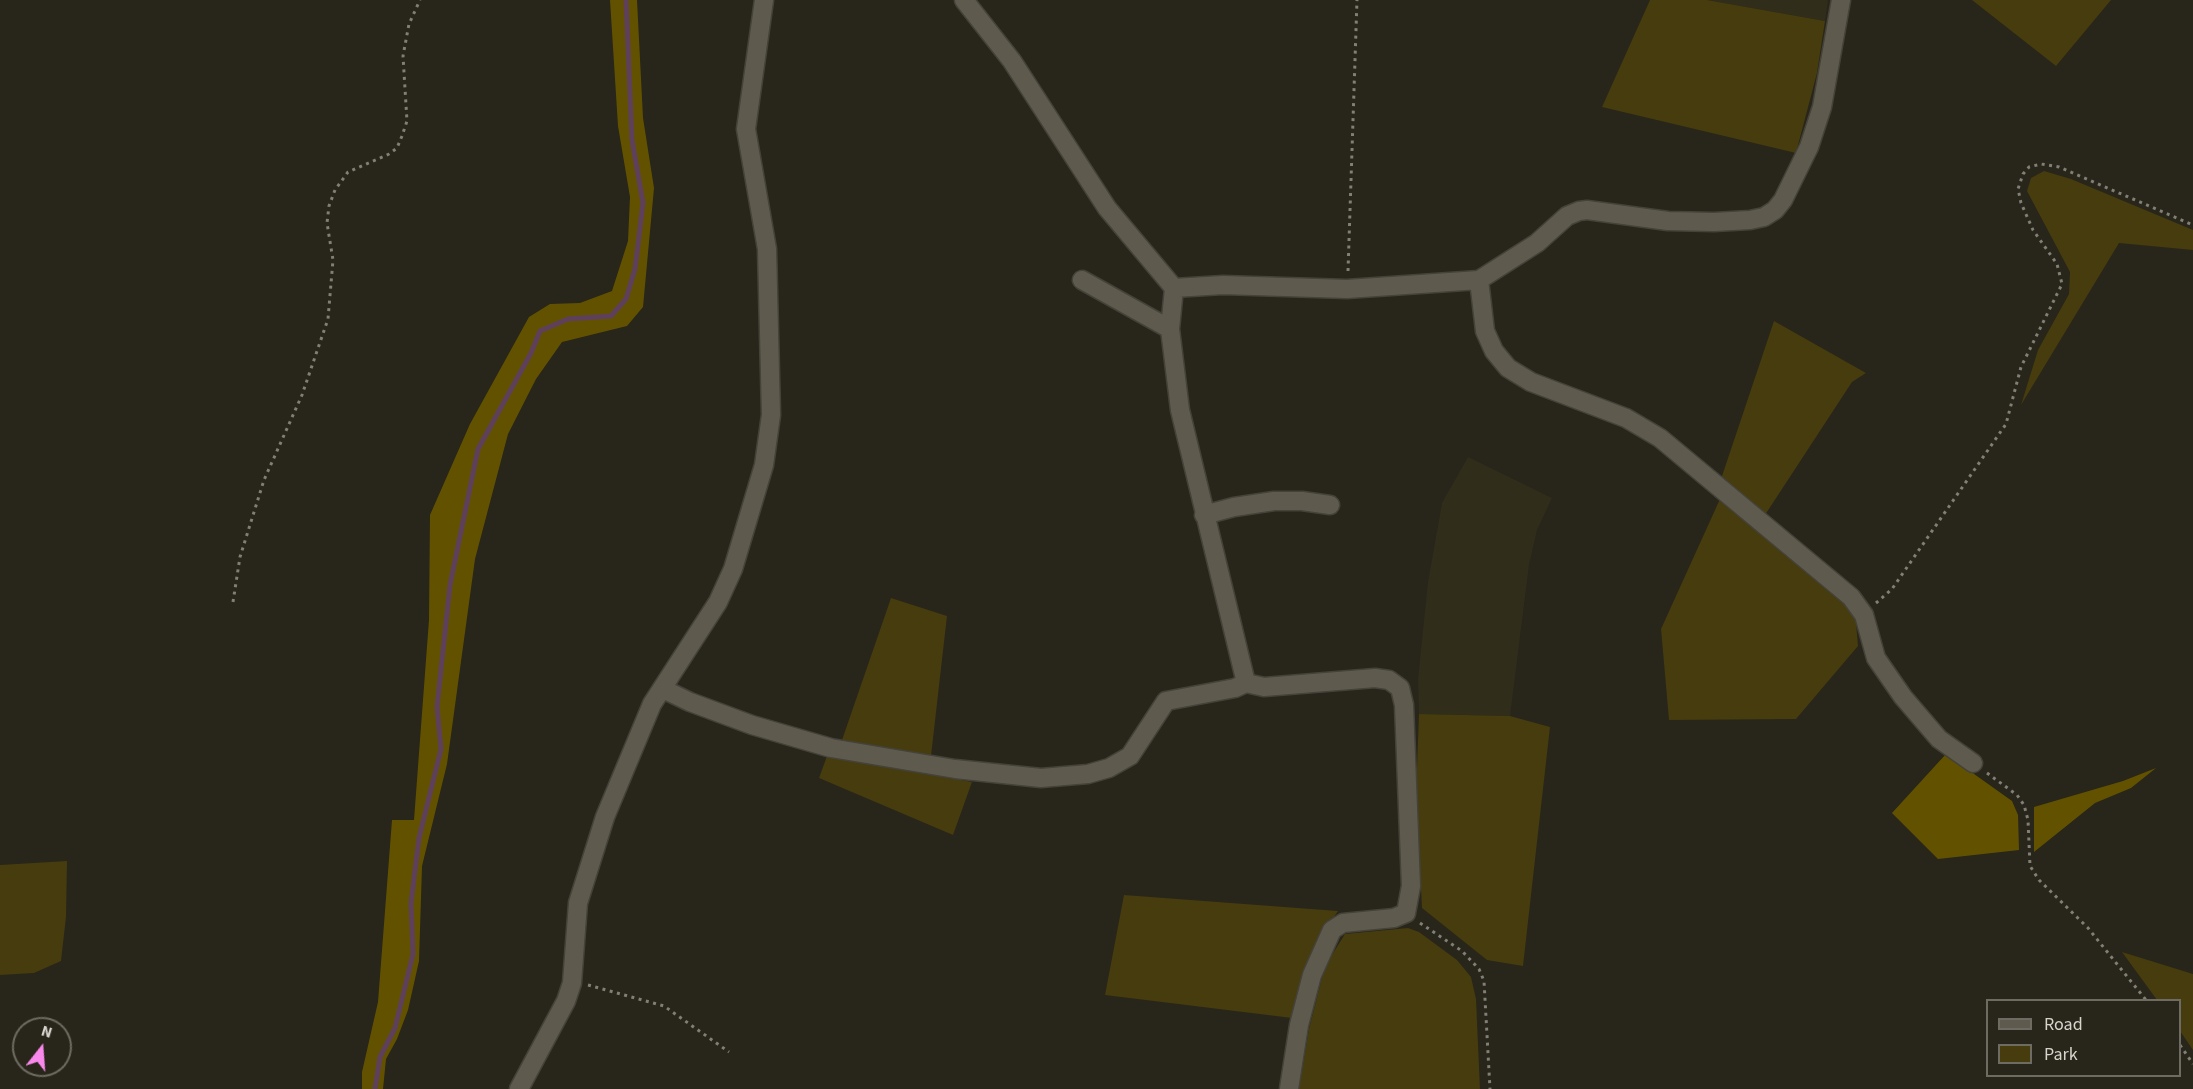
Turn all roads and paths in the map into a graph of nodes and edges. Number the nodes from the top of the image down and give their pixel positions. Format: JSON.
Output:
{"nodes":[{"id":1,"x":420,"y":0,"type":"edge"},
{"id":2,"x":764,"y":0,"type":"edge"},
{"id":3,"x":964,"y":0,"type":"edge"},
{"id":4,"x":1357,"y":0,"type":"edge"},
{"id":5,"x":1841,"y":0,"type":"edge"},
{"id":6,"x":2193,"y":225,"type":"edge"},
{"id":7,"x":1082,"y":280,"type":"dead end"},
{"id":8,"x":1479,"y":280,"type":"junction"},
{"id":9,"x":1174,"y":288,"type":"junction"},
{"id":10,"x":1347,"y":289,"type":"junction"},
{"id":11,"x":1170,"y":329,"type":"junction"},
{"id":12,"x":1330,"y":505,"type":"dead end"},
{"id":13,"x":1204,"y":515,"type":"junction"},
{"id":14,"x":233,"y":602,"type":"dead end"},
{"id":15,"x":1864,"y":615,"type":"junction"},
{"id":16,"x":1246,"y":683,"type":"junction"},
{"id":17,"x":663,"y":689,"type":"junction"},
{"id":18,"x":1973,"y":763,"type":"joint"},
{"id":19,"x":1406,"y":914,"type":"junction"},
{"id":20,"x":572,"y":982,"type":"junction"},
{"id":21,"x":2145,"y":999,"type":"edge"},
{"id":22,"x":2181,"y":1046,"type":"edge"},
{"id":23,"x":729,"y":1052,"type":"dead end"},
{"id":24,"x":2193,"y":1064,"type":"edge"},
{"id":25,"x":519,"y":1089,"type":"edge"},
{"id":26,"x":1289,"y":1089,"type":"edge"},
{"id":27,"x":1490,"y":1089,"type":"edge"}],
"edges":[{"from":1,"to":14,"type":"path"},
{"from":2,"to":17,"type":"street"},
{"from":3,"to":9,"type":"street"},
{"from":4,"to":10,"type":"path"},
{"from":5,"to":8,"type":"street"},
{"from":6,"to":15,"type":"path"},
{"from":7,"to":11,"type":"street"},
{"from":8,"to":10,"type":"street"},
{"from":8,"to":15,"type":"street"},
{"from":9,"to":10,"type":"street"},
{"from":9,"to":11,"type":"street"},
{"from":11,"to":13,"type":"street"},
{"from":12,"to":13,"type":"street"},
{"from":13,"to":16,"type":"street"},
{"from":15,"to":18,"type":"street"},
{"from":16,"to":17,"type":"street"},
{"from":16,"to":19,"type":"street"},
{"from":17,"to":20,"type":"street"},
{"from":18,"to":21,"type":"path"},
{"from":19,"to":26,"type":"street"},
{"from":19,"to":27,"type":"path"},
{"from":20,"to":23,"type":"path"},
{"from":20,"to":25,"type":"street"},
{"from":22,"to":24,"type":"path"}]}
